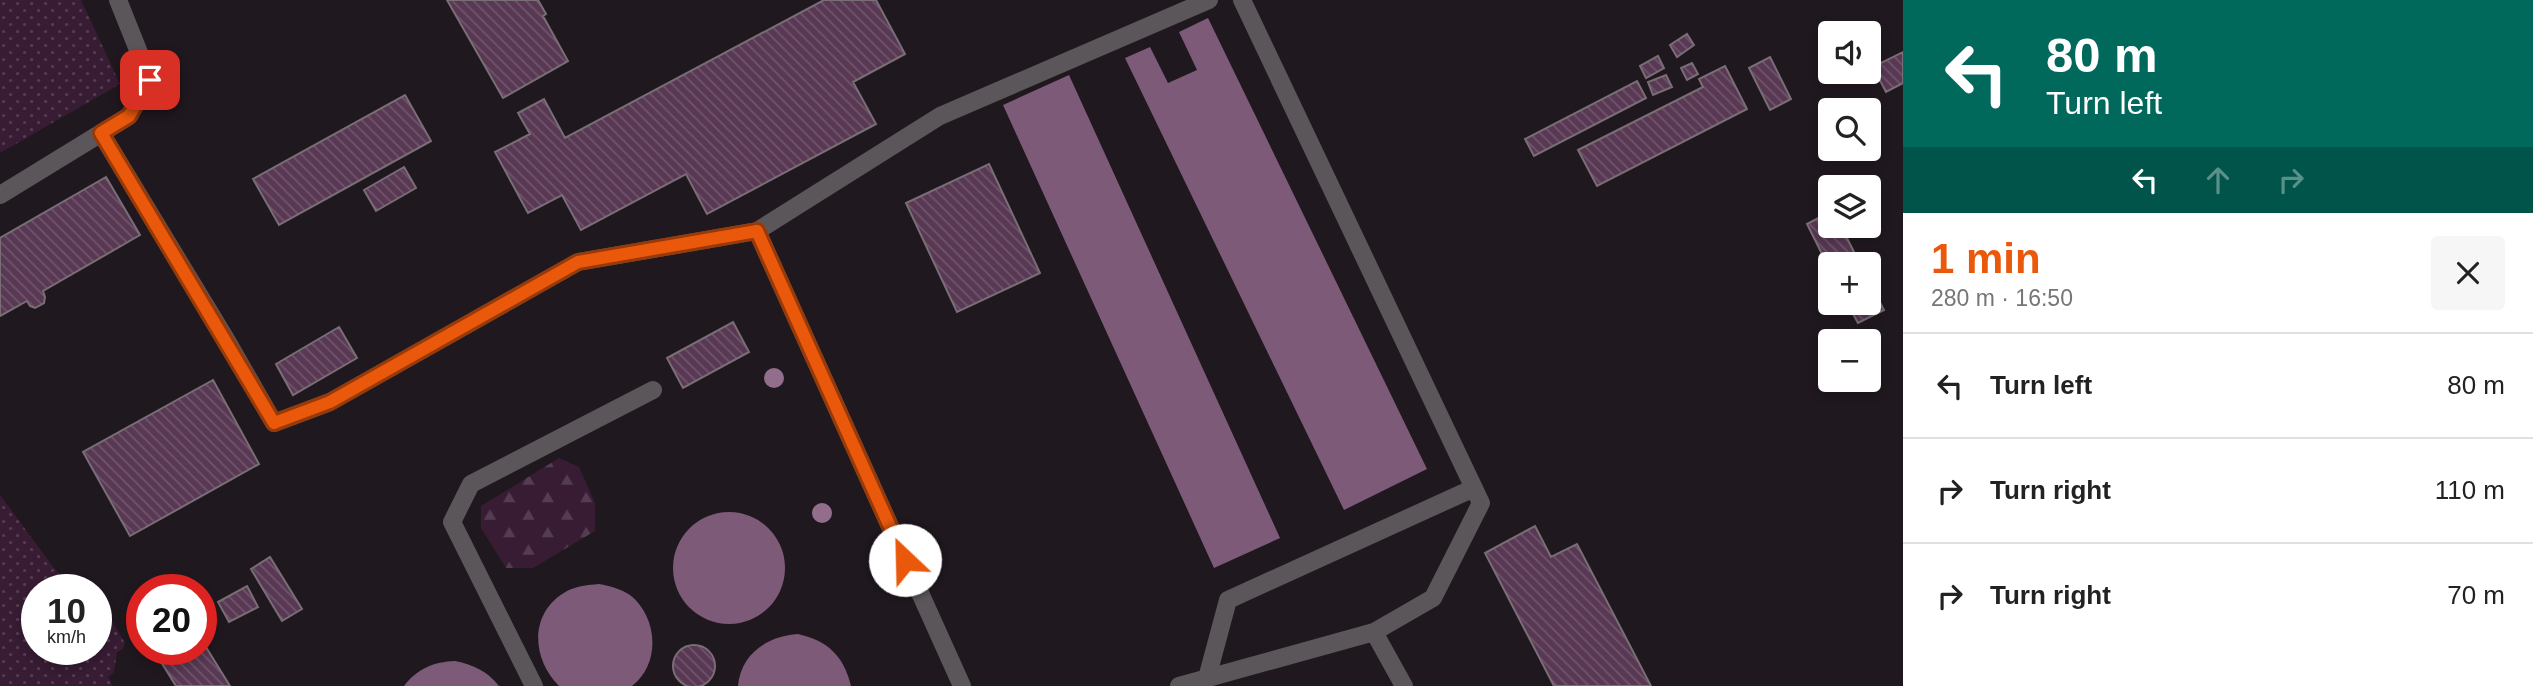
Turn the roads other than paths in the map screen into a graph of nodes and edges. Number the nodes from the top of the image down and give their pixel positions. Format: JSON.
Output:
{"nodes":[{"id":1,"x":118,"y":0,"type":"edge"},
{"id":2,"x":1209,"y":0,"type":"edge"},
{"id":3,"x":1242,"y":0,"type":"edge"},
{"id":4,"x":101,"y":133,"type":"junction"},
{"id":5,"x":0,"y":195,"type":"edge"},
{"id":6,"x":757,"y":231,"type":"junction"},
{"id":7,"x":653,"y":390,"type":"dead end"},
{"id":8,"x":1474,"y":488,"type":"junction"},
{"id":9,"x":1374,"y":632,"type":"junction"},
{"id":10,"x":1207,"y":678,"type":"junction"},
{"id":11,"x":534,"y":686,"type":"edge"},
{"id":12,"x":962,"y":686,"type":"edge"},
{"id":13,"x":1183,"y":686,"type":"edge"},
{"id":14,"x":1404,"y":686,"type":"edge"}],
"edges":[{"from":1,"to":4,"type":"lane"},
{"from":2,"to":6,"type":"lane"},
{"from":3,"to":8,"type":"lane"},
{"from":4,"to":5,"type":"lane"},
{"from":4,"to":6,"type":"lane"},
{"from":6,"to":12,"type":"lane"},
{"from":7,"to":11,"type":"lane"},
{"from":8,"to":9,"type":"lane"},
{"from":8,"to":10,"type":"lane"},
{"from":9,"to":10,"type":"lane"},
{"from":9,"to":14,"type":"lane"},
{"from":10,"to":13,"type":"lane"}]}
